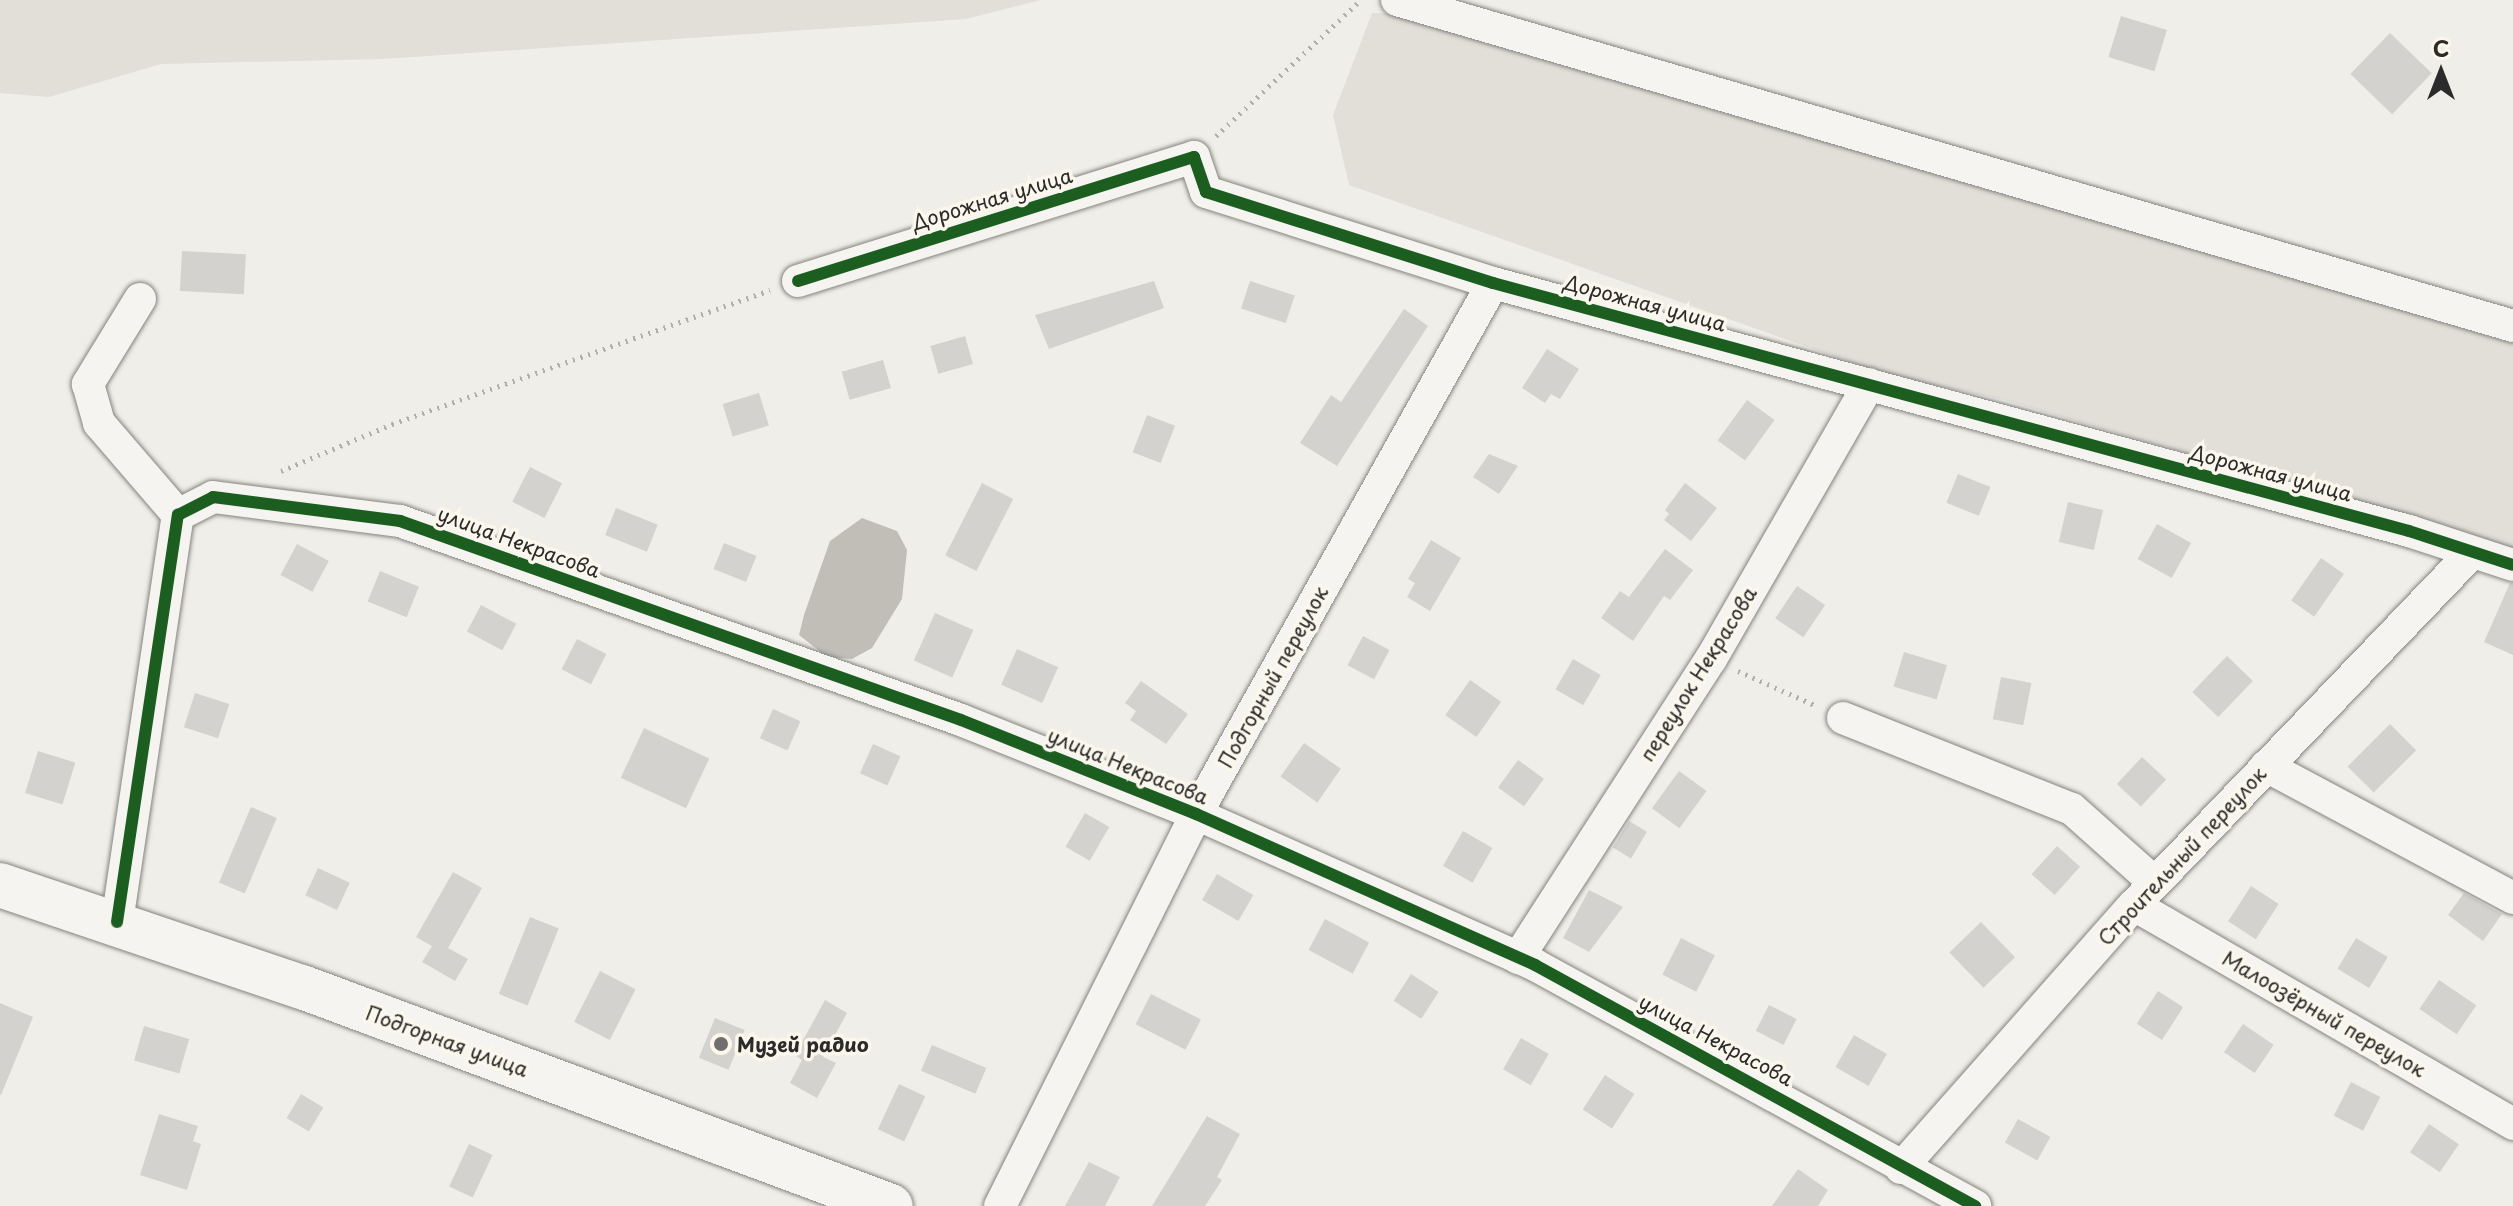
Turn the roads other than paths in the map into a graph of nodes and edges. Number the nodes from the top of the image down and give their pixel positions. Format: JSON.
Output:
{"nodes":[{"id":1,"x":1397,"y":0,"type":"edge"},
{"id":2,"x":798,"y":281,"type":"road end"},
{"id":3,"x":1493,"y":283,"type":"junction"},
{"id":4,"x":140,"y":299,"type":"dead end"},
{"id":5,"x":2513,"y":326,"type":"edge"},
{"id":6,"x":1869,"y":384,"type":"junction"},
{"id":7,"x":178,"y":515,"type":"junction"},
{"id":8,"x":2471,"y":553,"type":"junction"},
{"id":9,"x":2513,"y":565,"type":"edge"},
{"id":10,"x":1843,"y":718,"type":"road end"},
{"id":11,"x":2266,"y":766,"type":"junction"},
{"id":12,"x":1196,"y":814,"type":"junction"},
{"id":13,"x":0,"y":885,"type":"edge"},
{"id":14,"x":2145,"y":894,"type":"junction"},
{"id":15,"x":2513,"y":898,"type":"edge"},
{"id":16,"x":117,"y":922,"type":"junction"},
{"id":17,"x":1518,"y":958,"type":"junction"},
{"id":18,"x":2513,"y":1124,"type":"edge"},
{"id":19,"x":1901,"y":1168,"type":"junction"},
{"id":20,"x":891,"y":1206,"type":"edge"},
{"id":21,"x":1000,"y":1206,"type":"edge"},
{"id":22,"x":1975,"y":1206,"type":"edge"}],
"edges":[{"from":1,"to":5,"type":"street"},
{"from":2,"to":3,"type":"street","name":"Дорожная улица"},
{"from":3,"to":6,"type":"street","name":"Дорожная улица"},
{"from":3,"to":12,"type":"street","name":"Подгорный переулок"},
{"from":4,"to":7,"type":"street"},
{"from":6,"to":8,"type":"street","name":"Дорожная улица"},
{"from":6,"to":17,"type":"street","name":"переулок Некрасова"},
{"from":7,"to":12,"type":"street","name":"улица Некрасова"},
{"from":7,"to":16,"type":"street"},
{"from":8,"to":9,"type":"street","name":"Дорожная улица"},
{"from":8,"to":11,"type":"street","name":"Строительный переулок"},
{"from":10,"to":14,"type":"street","name":"Малоозёрный переулок"},
{"from":11,"to":14,"type":"street","name":"Строительный переулок"},
{"from":11,"to":15,"type":"street"},
{"from":12,"to":17,"type":"street","name":"улица Некрасова"},
{"from":12,"to":21,"type":"street","name":"Подгорный переулок"},
{"from":13,"to":16,"type":"main road","name":"Подгорная улица"},
{"from":14,"to":18,"type":"street","name":"Малоозёрный переулок"},
{"from":14,"to":19,"type":"street","name":"Строительный переулок"},
{"from":16,"to":20,"type":"main road","name":"Подгорная улица"},
{"from":17,"to":19,"type":"street","name":"улица Некрасова"},
{"from":19,"to":22,"type":"street","name":"улица Некрасова"}]}
